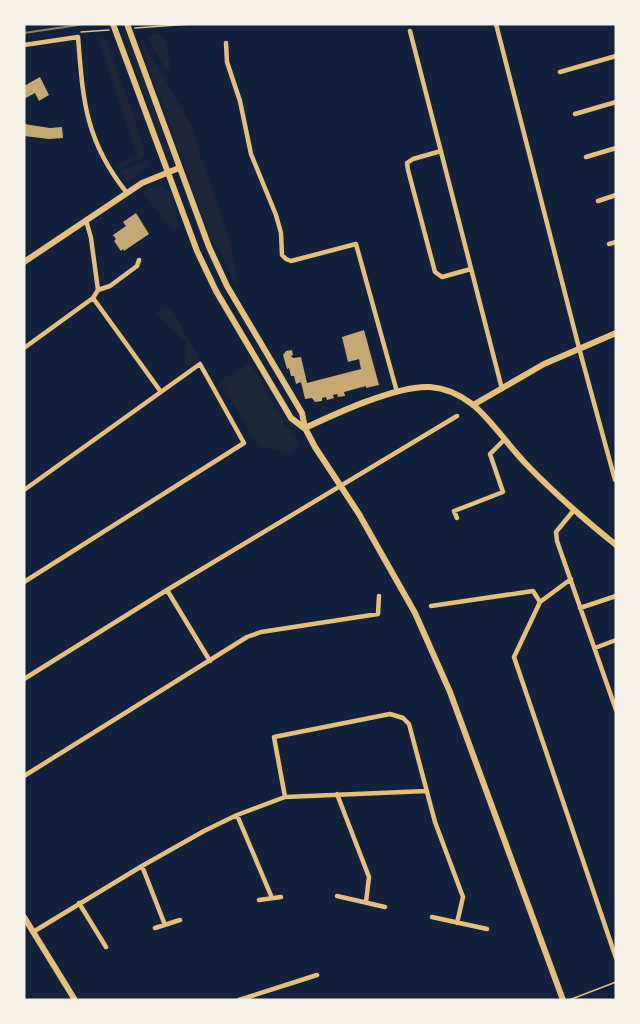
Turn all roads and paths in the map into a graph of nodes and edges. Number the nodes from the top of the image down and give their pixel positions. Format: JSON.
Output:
{"nodes":[{"id":1,"x":113,"y":24,"type":"edge"},
{"id":2,"x":127,"y":24,"type":"edge"},
{"id":3,"x":192,"y":24,"type":"edge"},
{"id":4,"x":496,"y":24,"type":"edge"},
{"id":5,"x":147,"y":27,"type":"dead end"},
{"id":6,"x":410,"y":31,"type":"dead end"},
{"id":7,"x":226,"y":43,"type":"dead end"},
{"id":8,"x":24,"y":45,"type":"edge"},
{"id":9,"x":616,"y":56,"type":"edge"},
{"id":10,"x":560,"y":72,"type":"dead end"},
{"id":11,"x":616,"y":102,"type":"edge"},
{"id":12,"x":575,"y":114,"type":"dead end"},
{"id":13,"x":616,"y":148,"type":"edge"},
{"id":14,"x":441,"y":151,"type":"junction"},
{"id":15,"x":586,"y":157,"type":"dead end"},
{"id":16,"x":179,"y":168,"type":"junction"},
{"id":17,"x":168,"y":173,"type":"junction"},
{"id":18,"x":127,"y":193,"type":"junction"},
{"id":19,"x":616,"y":195,"type":"edge"},
{"id":20,"x":598,"y":201,"type":"dead end"},
{"id":21,"x":86,"y":220,"type":"junction"},
{"id":22,"x":616,"y":242,"type":"edge"},
{"id":23,"x":609,"y":244,"type":"dead end"},
{"id":24,"x":139,"y":260,"type":"dead end"},
{"id":25,"x":24,"y":262,"type":"edge"},
{"id":26,"x":471,"y":269,"type":"junction"},
{"id":27,"x":98,"y":290,"type":"junction"},
{"id":28,"x":93,"y":298,"type":"junction"},
{"id":29,"x":616,"y":333,"type":"edge"},
{"id":30,"x":24,"y":348,"type":"edge"},
{"id":31,"x":579,"y":348,"type":"junction"},
{"id":32,"x":502,"y":389,"type":"junction"},
{"id":33,"x":161,"y":392,"type":"junction"},
{"id":34,"x":397,"y":392,"type":"junction"},
{"id":35,"x":473,"y":405,"type":"junction"},
{"id":36,"x":457,"y":416,"type":"dead end"},
{"id":37,"x":305,"y":428,"type":"junction"},
{"id":38,"x":504,"y":440,"type":"junction"},
{"id":39,"x":615,"y":480,"type":"edge"},
{"id":40,"x":341,"y":486,"type":"junction"},
{"id":41,"x":24,"y":490,"type":"edge"},
{"id":42,"x":574,"y":510,"type":"junction"},
{"id":43,"x":457,"y":518,"type":"dead end"},
{"id":44,"x":616,"y":544,"type":"edge"},
{"id":45,"x":571,"y":579,"type":"junction"},
{"id":46,"x":24,"y":582,"type":"edge"},
{"id":47,"x":167,"y":590,"type":"junction"},
{"id":48,"x":379,"y":596,"type":"dead end"},
{"id":49,"x":616,"y":596,"type":"edge"},
{"id":50,"x":540,"y":602,"type":"junction"},
{"id":51,"x":431,"y":606,"type":"dead end"},
{"id":52,"x":580,"y":608,"type":"junction"},
{"id":53,"x":616,"y":640,"type":"edge"},
{"id":54,"x":595,"y":648,"type":"junction"},
{"id":55,"x":210,"y":661,"type":"junction"},
{"id":56,"x":24,"y":679,"type":"edge"},
{"id":57,"x":616,"y":710,"type":"edge"},
{"id":58,"x":24,"y":776,"type":"edge"},
{"id":59,"x":427,"y":791,"type":"junction"},
{"id":60,"x":337,"y":794,"type":"junction"},
{"id":61,"x":285,"y":797,"type":"junction"},
{"id":62,"x":237,"y":815,"type":"junction"},
{"id":63,"x":142,"y":866,"type":"junction"},
{"id":64,"x":337,"y":896,"type":"dead end"},
{"id":65,"x":281,"y":897,"type":"dead end"},
{"id":66,"x":272,"y":898,"type":"junction"},
{"id":67,"x":259,"y":900,"type":"dead end"},
{"id":68,"x":366,"y":902,"type":"junction"},
{"id":69,"x":79,"y":903,"type":"junction"},
{"id":70,"x":385,"y":907,"type":"dead end"},
{"id":71,"x":24,"y":917,"type":"edge"},
{"id":72,"x":432,"y":917,"type":"dead end"},
{"id":73,"x":180,"y":920,"type":"dead end"},
{"id":74,"x":457,"y":923,"type":"junction"},
{"id":75,"x":165,"y":925,"type":"junction"},
{"id":76,"x":155,"y":928,"type":"dead end"},
{"id":77,"x":487,"y":929,"type":"dead end"},
{"id":78,"x":33,"y":932,"type":"junction"},
{"id":79,"x":106,"y":947,"type":"dead end"},
{"id":80,"x":616,"y":958,"type":"edge"},
{"id":81,"x":317,"y":975,"type":"dead end"},
{"id":82,"x":616,"y":982,"type":"edge"},
{"id":83,"x":75,"y":1000,"type":"edge"},
{"id":84,"x":240,"y":1000,"type":"edge"},
{"id":85,"x":562,"y":1000,"type":"edge"},
{"id":86,"x":569,"y":1000,"type":"edge"}],
"edges":[{"from":1,"to":17,"type":"street"},
{"from":2,"to":16,"type":"street"},
{"from":3,"to":5,"type":"path"},
{"from":4,"to":31,"type":"street"},
{"from":6,"to":14,"type":"street"},
{"from":7,"to":34,"type":"street"},
{"from":8,"to":18,"type":"street"},
{"from":9,"to":10,"type":"street"},
{"from":11,"to":12,"type":"street"},
{"from":13,"to":15,"type":"street"},
{"from":14,"to":26,"type":"street"},
{"from":14,"to":26,"type":"street"},
{"from":16,"to":17,"type":"street"},
{"from":16,"to":37,"type":"street"},
{"from":17,"to":18,"type":"street"},
{"from":17,"to":37,"type":"street"},
{"from":18,"to":21,"type":"street"},
{"from":19,"to":20,"type":"street"},
{"from":21,"to":25,"type":"street"},
{"from":21,"to":27,"type":"street"},
{"from":22,"to":23,"type":"street"},
{"from":24,"to":27,"type":"street"},
{"from":26,"to":32,"type":"street"},
{"from":27,"to":28,"type":"street"},
{"from":28,"to":30,"type":"street"},
{"from":28,"to":33,"type":"street"},
{"from":29,"to":31,"type":"street"},
{"from":31,"to":32,"type":"street"},
{"from":31,"to":39,"type":"street"},
{"from":32,"to":35,"type":"street"},
{"from":33,"to":41,"type":"street"},
{"from":33,"to":46,"type":"street"},
{"from":34,"to":35,"type":"street"},
{"from":34,"to":37,"type":"street"},
{"from":35,"to":38,"type":"street"},
{"from":36,"to":40,"type":"street"},
{"from":37,"to":40,"type":"street"},
{"from":38,"to":42,"type":"street"},
{"from":38,"to":43,"type":"street"},
{"from":40,"to":47,"type":"street"},
{"from":40,"to":85,"type":"street"},
{"from":42,"to":44,"type":"street"},
{"from":42,"to":45,"type":"street"},
{"from":45,"to":50,"type":"street"},
{"from":45,"to":52,"type":"street"},
{"from":47,"to":55,"type":"street"},
{"from":47,"to":56,"type":"street"},
{"from":48,"to":55,"type":"street"},
{"from":49,"to":52,"type":"street"},
{"from":50,"to":51,"type":"street"},
{"from":50,"to":80,"type":"street"},
{"from":52,"to":54,"type":"street"},
{"from":53,"to":54,"type":"street"},
{"from":54,"to":57,"type":"street"},
{"from":55,"to":58,"type":"street"},
{"from":59,"to":60,"type":"street"},
{"from":59,"to":61,"type":"street"},
{"from":59,"to":74,"type":"street"},
{"from":60,"to":61,"type":"street"},
{"from":60,"to":68,"type":"street"},
{"from":61,"to":62,"type":"street"},
{"from":62,"to":63,"type":"street"},
{"from":62,"to":66,"type":"street"},
{"from":63,"to":69,"type":"street"},
{"from":63,"to":75,"type":"street"},
{"from":64,"to":68,"type":"street"},
{"from":65,"to":66,"type":"street"},
{"from":66,"to":67,"type":"street"},
{"from":68,"to":70,"type":"street"},
{"from":69,"to":78,"type":"street"},
{"from":69,"to":79,"type":"street"},
{"from":71,"to":78,"type":"street"},
{"from":72,"to":74,"type":"street"},
{"from":73,"to":75,"type":"street"},
{"from":74,"to":77,"type":"street"},
{"from":75,"to":76,"type":"street"},
{"from":78,"to":83,"type":"street"},
{"from":81,"to":84,"type":"street"},
{"from":82,"to":86,"type":"path"}]}
